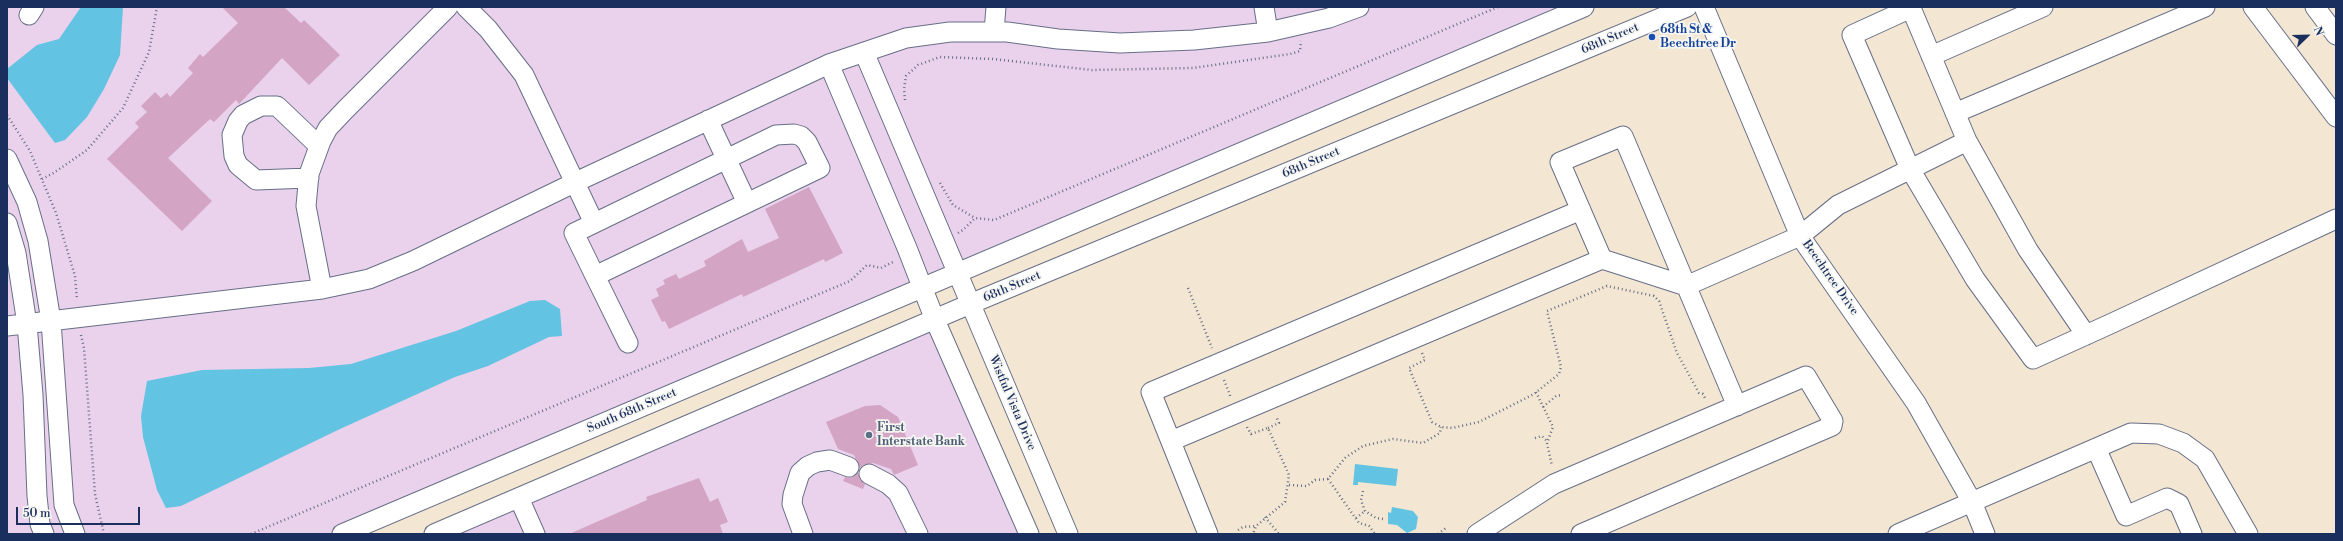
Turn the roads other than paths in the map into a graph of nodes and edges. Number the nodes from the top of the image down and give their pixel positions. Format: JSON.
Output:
{"nodes":[{"id":1,"x":448,"y":7,"type":"edge"},
{"id":2,"x":466,"y":7,"type":"edge"},
{"id":3,"x":996,"y":7,"type":"edge"},
{"id":4,"x":1264,"y":7,"type":"edge"},
{"id":5,"x":1359,"y":7,"type":"edge"},
{"id":6,"x":1584,"y":7,"type":"edge"},
{"id":7,"x":1688,"y":7,"type":"edge"},
{"id":8,"x":1704,"y":7,"type":"edge"},
{"id":9,"x":2043,"y":7,"type":"edge"},
{"id":10,"x":2204,"y":7,"type":"edge"},
{"id":11,"x":2253,"y":7,"type":"edge"},
{"id":12,"x":2316,"y":7,"type":"edge"},
{"id":13,"x":994,"y":32,"type":"junction"},
{"id":14,"x":1268,"y":32,"type":"junction"},
{"id":15,"x":2336,"y":36,"type":"edge"},
{"id":16,"x":864,"y":52,"type":"junction"},
{"id":17,"x":1931,"y":56,"type":"junction"},
{"id":18,"x":829,"y":64,"type":"junction"},
{"id":19,"x":1955,"y":113,"type":"junction"},
{"id":20,"x":2336,"y":117,"type":"edge"},
{"id":21,"x":708,"y":120,"type":"junction"},
{"id":22,"x":1967,"y":141,"type":"junction"},
{"id":23,"x":319,"y":146,"type":"junction"},
{"id":24,"x":726,"y":159,"type":"junction"},
{"id":25,"x":7,"y":160,"type":"edge"},
{"id":26,"x":1910,"y":169,"type":"junction"},
{"id":27,"x":309,"y":178,"type":"junction"},
{"id":28,"x":575,"y":183,"type":"junction"},
{"id":29,"x":747,"y":203,"type":"junction"},
{"id":30,"x":1581,"y":210,"type":"junction"},
{"id":31,"x":2336,"y":219,"type":"edge"},
{"id":32,"x":7,"y":223,"type":"edge"},
{"id":33,"x":594,"y":223,"type":"junction"},
{"id":34,"x":1800,"y":236,"type":"junction"},
{"id":35,"x":1602,"y":259,"type":"junction"},
{"id":36,"x":957,"y":272,"type":"junction"},
{"id":37,"x":595,"y":276,"type":"junction"},
{"id":38,"x":1686,"y":286,"type":"junction"},
{"id":39,"x":922,"y":287,"type":"junction"},
{"id":40,"x":322,"y":289,"type":"junction"},
{"id":41,"x":970,"y":304,"type":"junction"},
{"id":42,"x":935,"y":320,"type":"junction"},
{"id":43,"x":51,"y":321,"type":"junction"},
{"id":44,"x":27,"y":324,"type":"junction"},
{"id":45,"x":7,"y":326,"type":"edge"},
{"id":46,"x":2086,"y":335,"type":"junction"},
{"id":47,"x":628,"y":343,"type":"dead end"},
{"id":48,"x":1737,"y":406,"type":"junction"},
{"id":49,"x":1171,"y":441,"type":"junction"},
{"id":50,"x":2096,"y":448,"type":"junction"},
{"id":51,"x":849,"y":467,"type":"dead end"},
{"id":52,"x":869,"y":474,"type":"dead end"},
{"id":53,"x":519,"y":498,"type":"junction"},
{"id":54,"x":1972,"y":502,"type":"junction"},
{"id":55,"x":1208,"y":530,"type":"edge"},
{"id":56,"x":44,"y":534,"type":"edge"},
{"id":57,"x":75,"y":534,"type":"edge"},
{"id":58,"x":342,"y":534,"type":"edge"},
{"id":59,"x":434,"y":534,"type":"edge"},
{"id":60,"x":534,"y":534,"type":"edge"},
{"id":61,"x":803,"y":534,"type":"edge"},
{"id":62,"x":918,"y":534,"type":"edge"},
{"id":63,"x":1028,"y":534,"type":"edge"},
{"id":64,"x":1068,"y":534,"type":"edge"},
{"id":65,"x":1477,"y":534,"type":"edge"},
{"id":66,"x":1581,"y":534,"type":"edge"},
{"id":67,"x":1898,"y":534,"type":"edge"},
{"id":68,"x":1985,"y":534,"type":"edge"},
{"id":69,"x":2192,"y":534,"type":"edge"},
{"id":70,"x":2248,"y":534,"type":"edge"}],
"edges":[{"from":1,"to":23,"type":"street"},
{"from":2,"to":28,"type":"street"},
{"from":3,"to":13,"type":"street"},
{"from":4,"to":14,"type":"street"},
{"from":5,"to":14,"type":"street"},
{"from":6,"to":36,"type":"street"},
{"from":7,"to":41,"type":"street","name":"68th Street"},
{"from":8,"to":34,"type":"street","name":"Beechtree Drive"},
{"from":9,"to":17,"type":"street"},
{"from":10,"to":19,"type":"street"},
{"from":11,"to":20,"type":"street"},
{"from":12,"to":15,"type":"street"},
{"from":13,"to":14,"type":"street"},
{"from":13,"to":16,"type":"street"},
{"from":16,"to":18,"type":"street"},
{"from":16,"to":36,"type":"street","name":"Wistful Vista Drive"},
{"from":17,"to":19,"type":"street"},
{"from":17,"to":26,"type":"street"},
{"from":18,"to":21,"type":"street"},
{"from":18,"to":39,"type":"street"},
{"from":19,"to":22,"type":"street"},
{"from":21,"to":24,"type":"street"},
{"from":21,"to":28,"type":"street"},
{"from":22,"to":26,"type":"street"},
{"from":22,"to":46,"type":"street"},
{"from":23,"to":27,"type":"street"},
{"from":23,"to":27,"type":"street"},
{"from":24,"to":29,"type":"street"},
{"from":24,"to":29,"type":"street"},
{"from":24,"to":33,"type":"street"},
{"from":25,"to":43,"type":"street"},
{"from":26,"to":34,"type":"street"},
{"from":26,"to":46,"type":"street"},
{"from":27,"to":40,"type":"street"},
{"from":28,"to":33,"type":"street"},
{"from":28,"to":40,"type":"street"},
{"from":29,"to":37,"type":"street"},
{"from":30,"to":35,"type":"street"},
{"from":30,"to":38,"type":"street"},
{"from":30,"to":49,"type":"street"},
{"from":31,"to":46,"type":"street"},
{"from":32,"to":44,"type":"street"},
{"from":33,"to":37,"type":"street"},
{"from":34,"to":38,"type":"street"},
{"from":34,"to":54,"type":"street","name":"Beechtree Drive"},
{"from":35,"to":38,"type":"street"},
{"from":35,"to":49,"type":"street"},
{"from":36,"to":39,"type":"street"},
{"from":36,"to":41,"type":"street","name":"Wistful Vista Drive"},
{"from":37,"to":47,"type":"street"},
{"from":38,"to":48,"type":"street"},
{"from":39,"to":42,"type":"street"},
{"from":39,"to":58,"type":"street","name":"South 68th Street"},
{"from":40,"to":43,"type":"street"},
{"from":41,"to":42,"type":"street","name":"68th Street"},
{"from":41,"to":64,"type":"street","name":"Wistful Vista Drive"},
{"from":42,"to":53,"type":"street"},
{"from":42,"to":63,"type":"street"},
{"from":43,"to":44,"type":"street"},
{"from":43,"to":57,"type":"street"},
{"from":44,"to":45,"type":"street"},
{"from":44,"to":56,"type":"street"},
{"from":48,"to":65,"type":"street"},
{"from":48,"to":66,"type":"street"},
{"from":49,"to":55,"type":"street"},
{"from":50,"to":54,"type":"street"},
{"from":50,"to":69,"type":"street"},
{"from":50,"to":70,"type":"street"},
{"from":51,"to":61,"type":"street"},
{"from":52,"to":62,"type":"street"},
{"from":53,"to":59,"type":"street"},
{"from":53,"to":60,"type":"street"},
{"from":54,"to":67,"type":"street"},
{"from":54,"to":68,"type":"street","name":"Beechtree Drive"}]}
